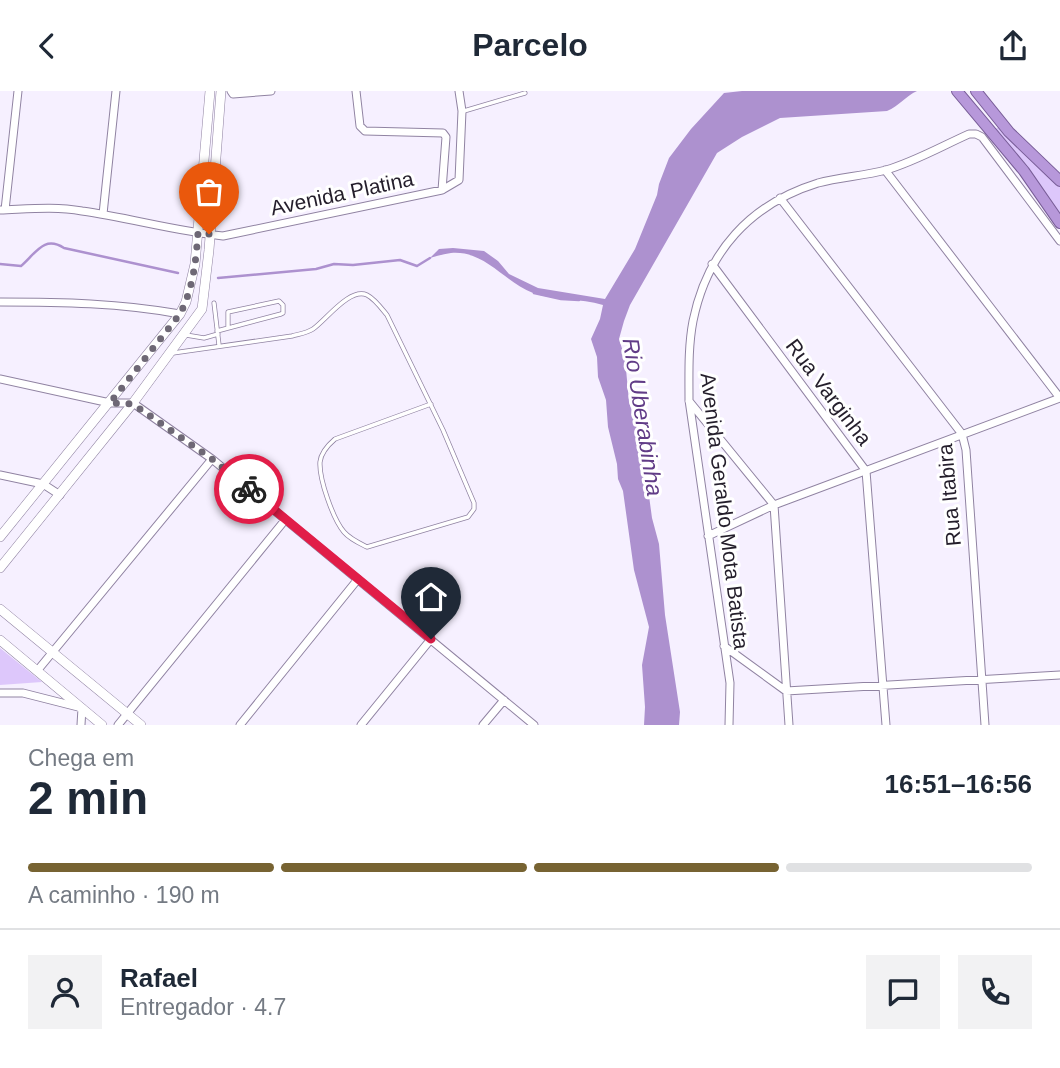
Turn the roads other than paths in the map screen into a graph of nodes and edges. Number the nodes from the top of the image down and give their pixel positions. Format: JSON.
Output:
{"nodes":[{"id":1,"x":18,"y":91,"type":"edge"},
{"id":2,"x":116,"y":91,"type":"edge"},
{"id":3,"x":209,"y":91,"type":"edge"},
{"id":4,"x":221,"y":91,"type":"edge"},
{"id":5,"x":231,"y":91,"type":"edge"},
{"id":6,"x":271,"y":91,"type":"edge"},
{"id":7,"x":356,"y":91,"type":"edge"},
{"id":8,"x":459,"y":91,"type":"edge"},
{"id":9,"x":957,"y":91,"type":"edge"},
{"id":10,"x":976,"y":91,"type":"edge"},
{"id":11,"x":525,"y":93,"type":"dead end"},
{"id":12,"x":462,"y":111,"type":"junction"},
{"id":13,"x":885,"y":170,"type":"junction"},
{"id":14,"x":1060,"y":181,"type":"edge"},
{"id":15,"x":442,"y":190,"type":"junction"},
{"id":16,"x":780,"y":198,"type":"junction"},
{"id":17,"x":2,"y":210,"type":"edge"},
{"id":18,"x":103,"y":214,"type":"junction"},
{"id":19,"x":1060,"y":223,"type":"edge"},
{"id":20,"x":198,"y":233,"type":"junction"},
{"id":21,"x":209,"y":234,"type":"junction"},
{"id":22,"x":1060,"y":241,"type":"edge"},
{"id":23,"x":712,"y":264,"type":"junction"},
{"id":24,"x":0,"y":302,"type":"edge"},
{"id":25,"x":214,"y":303,"type":"dead end"},
{"id":26,"x":180,"y":314,"type":"junction"},
{"id":27,"x":228,"y":328,"type":"junction"},
{"id":28,"x":218,"y":333,"type":"junction"},
{"id":29,"x":185,"y":334,"type":"junction"},
{"id":30,"x":158,"y":342,"type":"junction"},
{"id":31,"x":219,"y":345,"type":"junction"},
{"id":32,"x":170,"y":353,"type":"junction"},
{"id":33,"x":0,"y":379,"type":"edge"},
{"id":34,"x":1060,"y":398,"type":"edge"},
{"id":35,"x":689,"y":400,"type":"junction"},
{"id":36,"x":110,"y":403,"type":"junction"},
{"id":37,"x":133,"y":404,"type":"junction"},
{"id":38,"x":431,"y":404,"type":"junction"},
{"id":39,"x":962,"y":434,"type":"junction"},
{"id":40,"x":212,"y":459,"type":"junction"},
{"id":41,"x":866,"y":471,"type":"junction"},
{"id":42,"x":0,"y":475,"type":"edge"},
{"id":43,"x":43,"y":484,"type":"junction"},
{"id":44,"x":60,"y":495,"type":"junction"},
{"id":45,"x":774,"y":505,"type":"junction"},
{"id":46,"x":285,"y":520,"type":"junction"},
{"id":47,"x":708,"y":536,"type":"junction"},
{"id":48,"x":0,"y":537,"type":"edge"},
{"id":49,"x":0,"y":568,"type":"edge"},
{"id":50,"x":358,"y":579,"type":"junction"},
{"id":51,"x":0,"y":609,"type":"edge"},
{"id":52,"x":431,"y":639,"type":"junction"},
{"id":53,"x":0,"y":640,"type":"edge"},
{"id":54,"x":724,"y":646,"type":"junction"},
{"id":55,"x":52,"y":652,"type":"junction"},
{"id":56,"x":37,"y":671,"type":"junction"},
{"id":57,"x":1060,"y":675,"type":"edge"},
{"id":58,"x":982,"y":680,"type":"junction"},
{"id":59,"x":884,"y":687,"type":"junction"},
{"id":60,"x":786,"y":691,"type":"junction"},
{"id":61,"x":0,"y":693,"type":"edge"},
{"id":62,"x":504,"y":700,"type":"junction"},
{"id":63,"x":82,"y":708,"type":"junction"},
{"id":64,"x":127,"y":713,"type":"junction"},
{"id":65,"x":81,"y":725,"type":"edge"},
{"id":66,"x":102,"y":725,"type":"edge"},
{"id":67,"x":118,"y":725,"type":"edge"},
{"id":68,"x":141,"y":725,"type":"edge"},
{"id":69,"x":240,"y":725,"type":"edge"},
{"id":70,"x":361,"y":725,"type":"edge"},
{"id":71,"x":483,"y":725,"type":"edge"},
{"id":72,"x":534,"y":725,"type":"edge"},
{"id":73,"x":729,"y":725,"type":"edge"},
{"id":74,"x":789,"y":725,"type":"edge"},
{"id":75,"x":886,"y":725,"type":"edge"},
{"id":76,"x":985,"y":725,"type":"edge"}],
"edges":[{"from":1,"to":17,"type":"street"},
{"from":2,"to":18,"type":"street"},
{"from":3,"to":20,"type":"street"},
{"from":4,"to":21,"type":"street"},
{"from":5,"to":6,"type":"street"},
{"from":7,"to":15,"type":"street"},
{"from":8,"to":12,"type":"street"},
{"from":9,"to":19,"type":"highway"},
{"from":10,"to":14,"type":"highway"},
{"from":11,"to":12,"type":"lane"},
{"from":12,"to":15,"type":"street"},
{"from":13,"to":16,"type":"street","name":"Avenida Geraldo Mota Batista"},
{"from":13,"to":22,"type":"street","name":"Avenida Geraldo Mota Batista"},
{"from":13,"to":34,"type":"street"},
{"from":15,"to":21,"type":"street","name":"Avenida Platina"},
{"from":16,"to":23,"type":"street","name":"Avenida Geraldo Mota Batista"},
{"from":16,"to":39,"type":"street","name":"Rua Itabira"},
{"from":17,"to":18,"type":"street","name":"Avenida Platina"},
{"from":18,"to":20,"type":"street","name":"Avenida Platina"},
{"from":20,"to":21,"type":"street","name":"Avenida Platina"},
{"from":20,"to":26,"type":"street"},
{"from":21,"to":29,"type":"street"},
{"from":23,"to":35,"type":"street","name":"Avenida Geraldo Mota Batista"},
{"from":23,"to":41,"type":"street","name":"Rua Varginha"},
{"from":24,"to":26,"type":"street"},
{"from":25,"to":28,"type":"lane"},
{"from":26,"to":30,"type":"street"},
{"from":27,"to":27,"type":"lane"},
{"from":27,"to":28,"type":"lane"},
{"from":28,"to":29,"type":"lane"},
{"from":28,"to":31,"type":"lane"},
{"from":29,"to":32,"type":"street"},
{"from":30,"to":32,"type":"street"},
{"from":30,"to":36,"type":"street"},
{"from":31,"to":32,"type":"lane"},
{"from":31,"to":38,"type":"lane"},
{"from":32,"to":37,"type":"street"},
{"from":33,"to":36,"type":"street"},
{"from":34,"to":39,"type":"street"},
{"from":35,"to":45,"type":"street"},
{"from":35,"to":47,"type":"street","name":"Avenida Geraldo Mota Batista"},
{"from":36,"to":37,"type":"street"},
{"from":36,"to":43,"type":"street"},
{"from":37,"to":40,"type":"street"},
{"from":37,"to":44,"type":"street"},
{"from":38,"to":38,"type":"lane"},
{"from":39,"to":41,"type":"street"},
{"from":39,"to":58,"type":"street","name":"Rua Itabira"},
{"from":40,"to":46,"type":"street"},
{"from":40,"to":55,"type":"street"},
{"from":41,"to":45,"type":"street"},
{"from":41,"to":59,"type":"street","name":"Rua Varginha"},
{"from":42,"to":43,"type":"street"},
{"from":43,"to":44,"type":"street"},
{"from":43,"to":48,"type":"street"},
{"from":44,"to":49,"type":"street"},
{"from":45,"to":47,"type":"street"},
{"from":45,"to":60,"type":"street"},
{"from":46,"to":50,"type":"street"},
{"from":46,"to":64,"type":"street"},
{"from":47,"to":54,"type":"street","name":"Avenida Geraldo Mota Batista"},
{"from":50,"to":52,"type":"street"},
{"from":50,"to":69,"type":"street"},
{"from":51,"to":55,"type":"street"},
{"from":52,"to":62,"type":"street"},
{"from":52,"to":70,"type":"street"},
{"from":53,"to":56,"type":"street"},
{"from":54,"to":60,"type":"street"},
{"from":54,"to":73,"type":"street","name":"Avenida Geraldo Mota Batista"},
{"from":55,"to":56,"type":"street"},
{"from":55,"to":64,"type":"street"},
{"from":56,"to":63,"type":"street"},
{"from":57,"to":58,"type":"street"},
{"from":58,"to":59,"type":"street"},
{"from":58,"to":76,"type":"street","name":"Rua Itabira"},
{"from":59,"to":60,"type":"street"},
{"from":59,"to":75,"type":"street","name":"Rua Varginha"},
{"from":60,"to":74,"type":"street"},
{"from":61,"to":63,"type":"street"},
{"from":62,"to":71,"type":"street"},
{"from":62,"to":72,"type":"street"},
{"from":63,"to":65,"type":"street"},
{"from":63,"to":66,"type":"street"},
{"from":64,"to":67,"type":"street"},
{"from":64,"to":68,"type":"street"}]}
